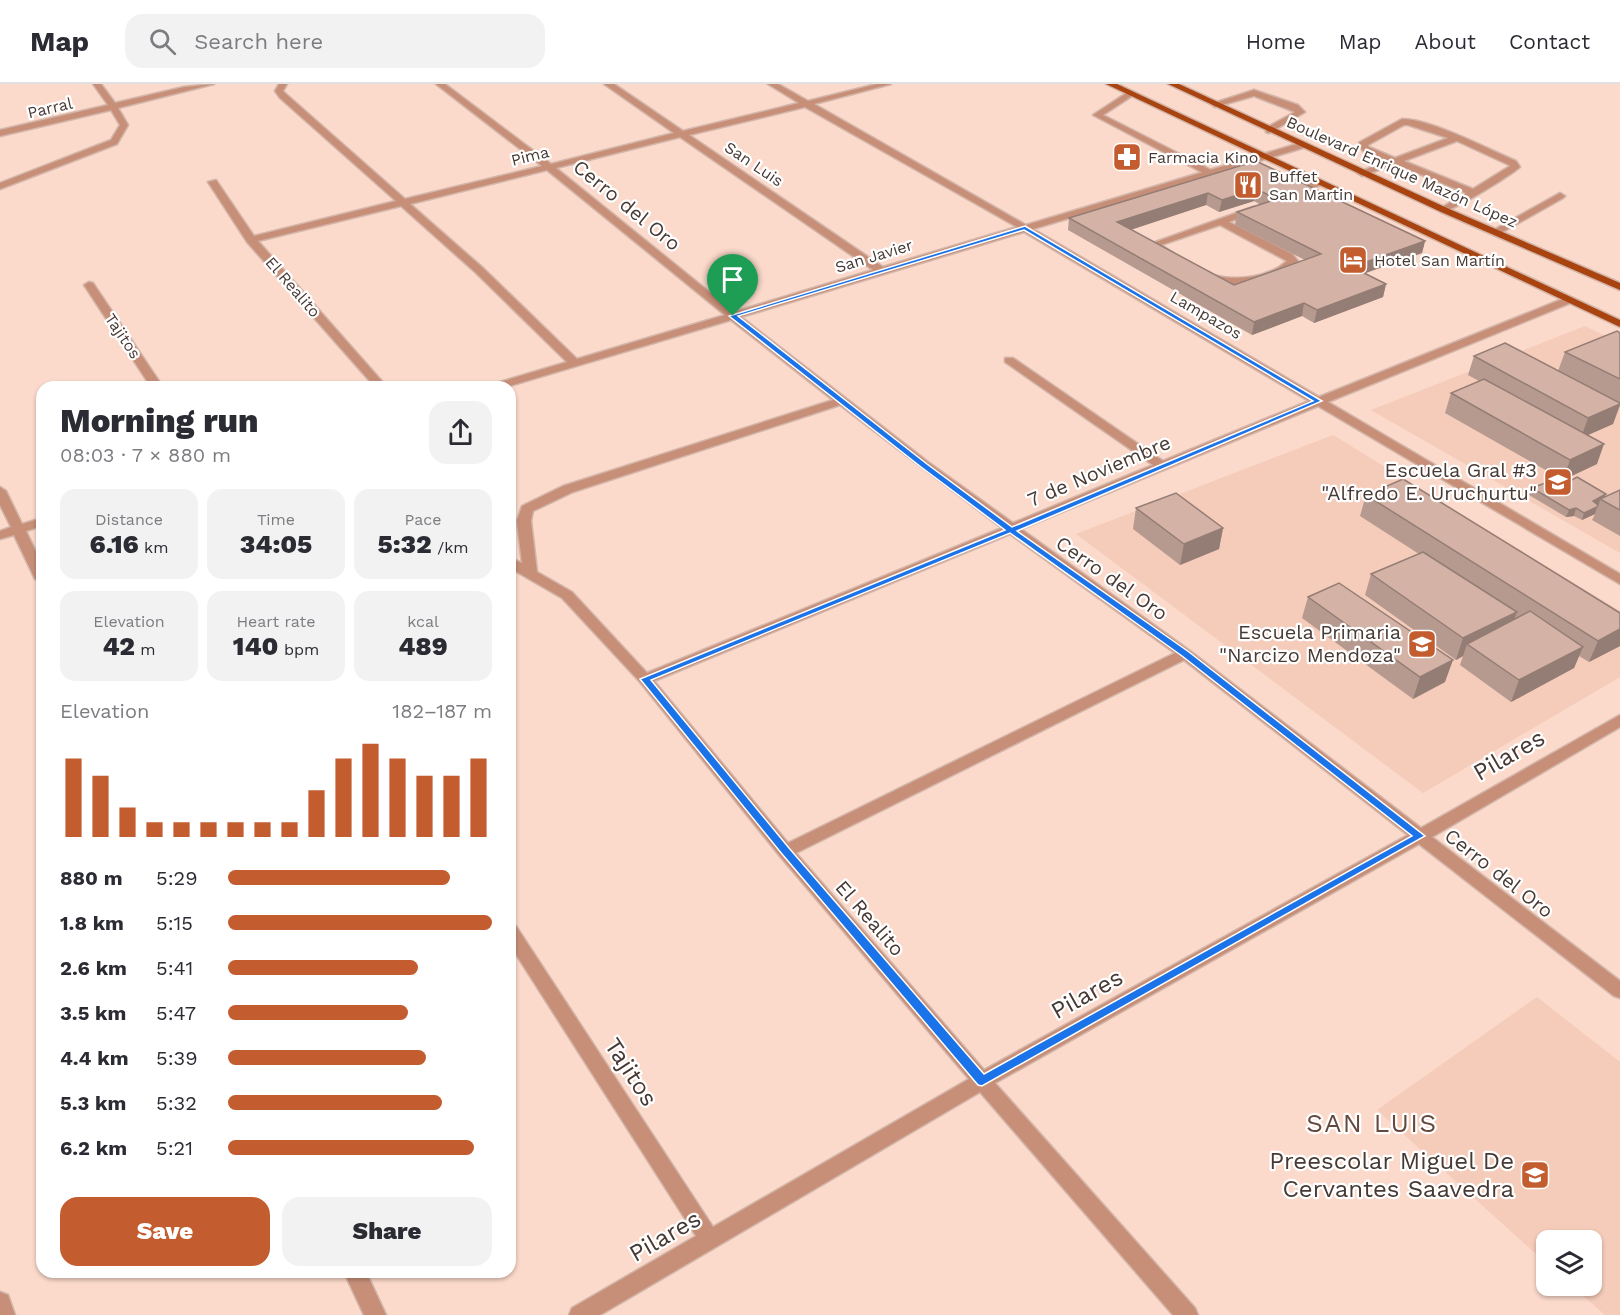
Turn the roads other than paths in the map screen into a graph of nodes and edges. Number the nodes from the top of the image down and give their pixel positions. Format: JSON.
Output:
{"nodes":[{"id":1,"x":97,"y":84,"type":"edge"},
{"id":2,"x":210,"y":84,"type":"edge"},
{"id":3,"x":283,"y":84,"type":"edge"},
{"id":4,"x":440,"y":84,"type":"edge"},
{"id":5,"x":608,"y":84,"type":"edge"},
{"id":6,"x":772,"y":84,"type":"edge"},
{"id":7,"x":886,"y":84,"type":"edge"},
{"id":8,"x":1110,"y":84,"type":"edge"},
{"id":9,"x":1172,"y":84,"type":"edge"},
{"id":10,"x":172,"y":87,"type":"edge"},
{"id":11,"x":1131,"y":94,"type":"junction"},
{"id":12,"x":806,"y":104,"type":"junction"},
{"id":13,"x":1215,"y":104,"type":"junction"},
{"id":14,"x":113,"y":106,"type":"junction"},
{"id":15,"x":1269,"y":130,"type":"junction"},
{"id":16,"x":0,"y":133,"type":"edge"},
{"id":17,"x":681,"y":134,"type":"junction"},
{"id":18,"x":1457,"y":138,"type":"junction"},
{"id":19,"x":1303,"y":145,"type":"junction"},
{"id":20,"x":1263,"y":157,"type":"junction"},
{"id":21,"x":1396,"y":162,"type":"junction"},
{"id":22,"x":549,"y":167,"type":"junction"},
{"id":23,"x":1362,"y":172,"type":"junction"},
{"id":24,"x":1210,"y":173,"type":"junction"},
{"id":25,"x":213,"y":182,"type":"dead end"},
{"id":26,"x":1318,"y":183,"type":"junction"},
{"id":27,"x":0,"y":186,"type":"edge"},
{"id":28,"x":1294,"y":192,"type":"edge"},
{"id":29,"x":1475,"y":193,"type":"junction"},
{"id":30,"x":1560,"y":196,"type":"dead end"},
{"id":31,"x":403,"y":202,"type":"junction"},
{"id":32,"x":1264,"y":206,"type":"edge"},
{"id":33,"x":1444,"y":210,"type":"junction"},
{"id":34,"x":1220,"y":221,"type":"junction"},
{"id":35,"x":1025,"y":228,"type":"junction"},
{"id":36,"x":1495,"y":232,"type":"junction"},
{"id":37,"x":251,"y":240,"type":"junction"},
{"id":38,"x":1177,"y":259,"type":"edge"},
{"id":39,"x":882,"y":271,"type":"junction"},
{"id":40,"x":1206,"y":275,"type":"edge"},
{"id":41,"x":89,"y":285,"type":"dead end"},
{"id":42,"x":1620,"y":287,"type":"edge"},
{"id":43,"x":1569,"y":300,"type":"junction"},
{"id":44,"x":733,"y":316,"type":"junction"},
{"id":45,"x":1620,"y":324,"type":"edge"},
{"id":46,"x":1010,"y":360,"type":"dead end"},
{"id":47,"x":576,"y":363,"type":"junction"},
{"id":48,"x":153,"y":381,"type":"edge"},
{"id":49,"x":376,"y":381,"type":"edge"},
{"id":50,"x":514,"y":381,"type":"edge"},
{"id":51,"x":842,"y":401,"type":"junction"},
{"id":52,"x":1318,"y":401,"type":"junction"},
{"id":53,"x":1162,"y":466,"type":"junction"},
{"id":54,"x":0,"y":491,"type":"edge"},
{"id":55,"x":36,"y":524,"type":"edge"},
{"id":56,"x":19,"y":529,"type":"junction"},
{"id":57,"x":1011,"y":530,"type":"junction"},
{"id":58,"x":0,"y":535,"type":"edge"},
{"id":59,"x":516,"y":565,"type":"edge"},
{"id":60,"x":36,"y":566,"type":"edge"},
{"id":61,"x":530,"y":573,"type":"junction"},
{"id":62,"x":1620,"y":580,"type":"edge"},
{"id":63,"x":1185,"y":654,"type":"junction"},
{"id":64,"x":645,"y":679,"type":"junction"},
{"id":65,"x":1620,"y":720,"type":"edge"},
{"id":66,"x":1420,"y":836,"type":"junction"},
{"id":67,"x":785,"y":851,"type":"junction"},
{"id":68,"x":516,"y":940,"type":"edge"},
{"id":69,"x":1620,"y":991,"type":"edge"},
{"id":70,"x":982,"y":1081,"type":"junction"},
{"id":71,"x":710,"y":1240,"type":"junction"},
{"id":72,"x":358,"y":1278,"type":"edge"},
{"id":73,"x":0,"y":1302,"type":"edge"},
{"id":74,"x":4,"y":1315,"type":"edge"},
{"id":75,"x":375,"y":1315,"type":"edge"},
{"id":76,"x":580,"y":1315,"type":"edge"},
{"id":77,"x":1187,"y":1315,"type":"edge"}],
"edges":[{"from":1,"to":14,"type":"street"},
{"from":2,"to":10,"type":"street","name":"Parral"},
{"from":3,"to":31,"type":"street"},
{"from":4,"to":22,"type":"street","name":"Cerro del Oro"},
{"from":5,"to":17,"type":"street","name":"San Luis"},
{"from":6,"to":12,"type":"street","name":"Lampazos"},
{"from":7,"to":12,"type":"street","name":"Pima"},
{"from":8,"to":11,"type":"main road"},
{"from":9,"to":13,"type":"main road","name":"Boulevard Enrique Mazón López"},
{"from":10,"to":14,"type":"street","name":"Parral"},
{"from":11,"to":20,"type":"main road"},
{"from":11,"to":24,"type":"street"},
{"from":12,"to":17,"type":"street","name":"Pima"},
{"from":12,"to":35,"type":"street","name":"Lampazos"},
{"from":13,"to":15,"type":"main road","name":"Boulevard Enrique Mazón López"},
{"from":13,"to":15,"type":"street"},
{"from":14,"to":16,"type":"street","name":"Parral"},
{"from":14,"to":27,"type":"street"},
{"from":15,"to":19,"type":"main road","name":"Boulevard Enrique Mazón López"},
{"from":17,"to":22,"type":"street","name":"Pima"},
{"from":17,"to":39,"type":"street","name":"San Luis"},
{"from":18,"to":21,"type":"street"},
{"from":18,"to":21,"type":"street"},
{"from":18,"to":29,"type":"street"},
{"from":19,"to":20,"type":"street","name":"San Javier"},
{"from":19,"to":23,"type":"main road","name":"Boulevard Enrique Mazón López"},
{"from":20,"to":24,"type":"street","name":"San Javier"},
{"from":20,"to":26,"type":"main road"},
{"from":21,"to":23,"type":"street"},
{"from":21,"to":29,"type":"street"},
{"from":22,"to":31,"type":"street","name":"Pima"},
{"from":22,"to":44,"type":"street","name":"Cerro del Oro"},
{"from":23,"to":33,"type":"main road","name":"Boulevard Enrique Mazón López"},
{"from":24,"to":35,"type":"street","name":"San Javier"},
{"from":25,"to":37,"type":"street","name":"El Realito"},
{"from":26,"to":28,"type":"street"},
{"from":26,"to":43,"type":"main road"},
{"from":29,"to":33,"type":"street"},
{"from":30,"to":36,"type":"street"},
{"from":31,"to":37,"type":"street","name":"Pima"},
{"from":31,"to":47,"type":"street"},
{"from":32,"to":34,"type":"street"},
{"from":33,"to":36,"type":"main road","name":"Boulevard Enrique Mazón López"},
{"from":34,"to":38,"type":"street"},
{"from":34,"to":40,"type":"street"},
{"from":35,"to":39,"type":"street","name":"San Javier"},
{"from":35,"to":52,"type":"street","name":"Lampazos"},
{"from":36,"to":42,"type":"main road","name":"Boulevard Enrique Mazón López"},
{"from":37,"to":49,"type":"street","name":"El Realito"},
{"from":39,"to":44,"type":"street","name":"San Javier"},
{"from":41,"to":48,"type":"street","name":"Tajitos"},
{"from":43,"to":45,"type":"main road"},
{"from":43,"to":52,"type":"street","name":"7 de Noviembre"},
{"from":44,"to":47,"type":"street","name":"San Javier"},
{"from":44,"to":51,"type":"street","name":"Cerro del Oro"},
{"from":46,"to":53,"type":"street"},
{"from":47,"to":50,"type":"street","name":"San Javier"},
{"from":51,"to":57,"type":"street","name":"Cerro del Oro"},
{"from":51,"to":61,"type":"street"},
{"from":52,"to":53,"type":"street","name":"7 de Noviembre"},
{"from":52,"to":62,"type":"street","name":"Lampazos"},
{"from":53,"to":57,"type":"street","name":"7 de Noviembre"},
{"from":54,"to":56,"type":"street"},
{"from":55,"to":56,"type":"street"},
{"from":56,"to":58,"type":"street"},
{"from":56,"to":60,"type":"street"},
{"from":57,"to":63,"type":"street","name":"Cerro del Oro"},
{"from":57,"to":64,"type":"street","name":"7 de Noviembre"},
{"from":59,"to":61,"type":"street","name":"El Realito"},
{"from":61,"to":64,"type":"street","name":"El Realito"},
{"from":63,"to":66,"type":"street","name":"Cerro del Oro"},
{"from":63,"to":67,"type":"street"},
{"from":64,"to":67,"type":"street","name":"El Realito"},
{"from":65,"to":66,"type":"street","name":"Pilares"},
{"from":66,"to":69,"type":"street","name":"Cerro del Oro"},
{"from":66,"to":70,"type":"street","name":"Pilares"},
{"from":67,"to":70,"type":"street","name":"El Realito"},
{"from":68,"to":71,"type":"street","name":"Tajitos"},
{"from":70,"to":71,"type":"street","name":"Pilares"},
{"from":70,"to":77,"type":"street","name":"El Realito"},
{"from":71,"to":76,"type":"street","name":"Pilares"},
{"from":72,"to":75,"type":"street"},
{"from":73,"to":74,"type":"street"}]}
